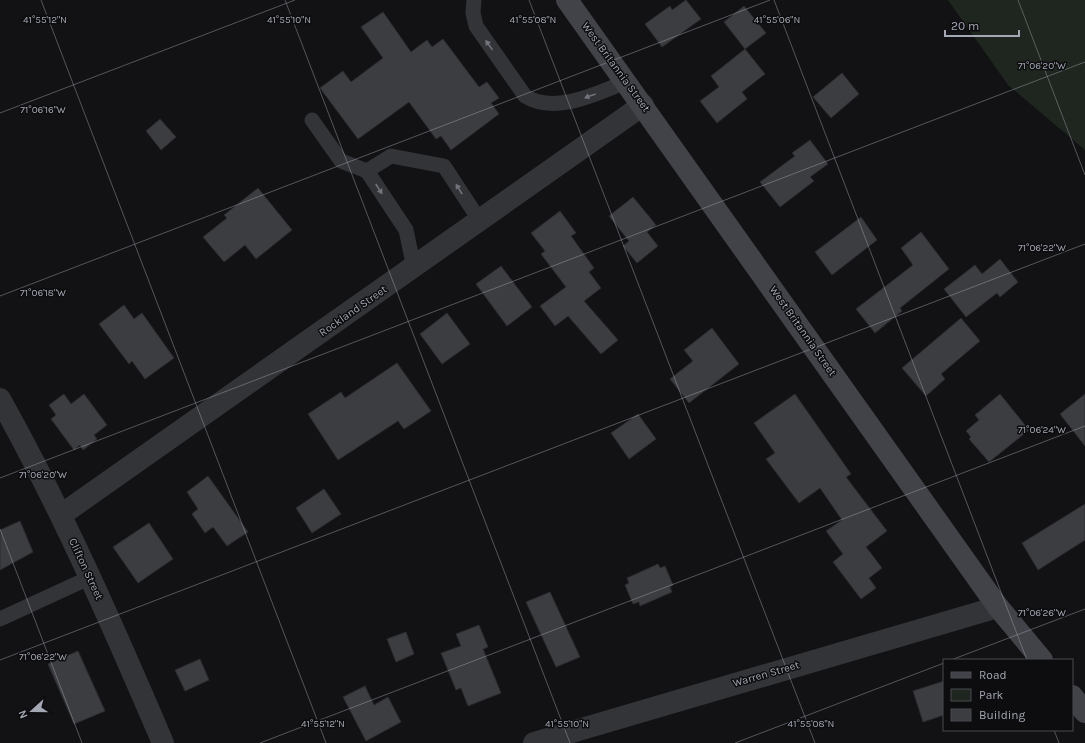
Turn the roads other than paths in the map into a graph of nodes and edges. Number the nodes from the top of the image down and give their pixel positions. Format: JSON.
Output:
{"nodes":[{"id":1,"x":474,"y":0,"type":"edge"},
{"id":2,"x":567,"y":0,"type":"edge"},
{"id":3,"x":626,"y":82,"type":"junction"},
{"id":4,"x":643,"y":105,"type":"junction"},
{"id":5,"x":312,"y":120,"type":"dead end"},
{"id":6,"x":367,"y":171,"type":"junction"},
{"id":7,"x":480,"y":222,"type":"junction"},
{"id":8,"x":414,"y":268,"type":"junction"},
{"id":9,"x":0,"y":399,"type":"edge"},
{"id":10,"x":61,"y":515,"type":"junction"},
{"id":11,"x":91,"y":577,"type":"junction"},
{"id":12,"x":998,"y":607,"type":"junction"},
{"id":13,"x":0,"y":619,"type":"edge"},
{"id":14,"x":1041,"y":659,"type":"edge"},
{"id":15,"x":1073,"y":697,"type":"edge"},
{"id":16,"x":1085,"y":712,"type":"edge"},
{"id":17,"x":163,"y":743,"type":"edge"},
{"id":18,"x":534,"y":743,"type":"edge"}],
"edges":[{"from":3,"to":1,"type":"lane","one_way":true},
{"from":2,"to":3,"type":"street","name":"West Britannia Street"},
{"from":3,"to":4,"type":"street","name":"West Britannia Street"},
{"from":4,"to":7,"type":"street","name":"Rockland Street"},
{"from":4,"to":12,"type":"street","name":"West Britannia Street"},
{"from":5,"to":6,"type":"lane"},
{"from":7,"to":6,"type":"lane","one_way":true},
{"from":6,"to":8,"type":"lane","one_way":true},
{"from":7,"to":8,"type":"street","name":"Rockland Street"},
{"from":8,"to":10,"type":"street","name":"Rockland Street"},
{"from":9,"to":10,"type":"street","name":"Clifton Street"},
{"from":10,"to":11,"type":"street","name":"Clifton Street"},
{"from":11,"to":13,"type":"lane"},
{"from":11,"to":17,"type":"street","name":"Clifton Street"},
{"from":12,"to":14,"type":"street","name":"West Britannia Street"},
{"from":12,"to":18,"type":"street","name":"Warren Street"},
{"from":15,"to":16,"type":"street"}]}
